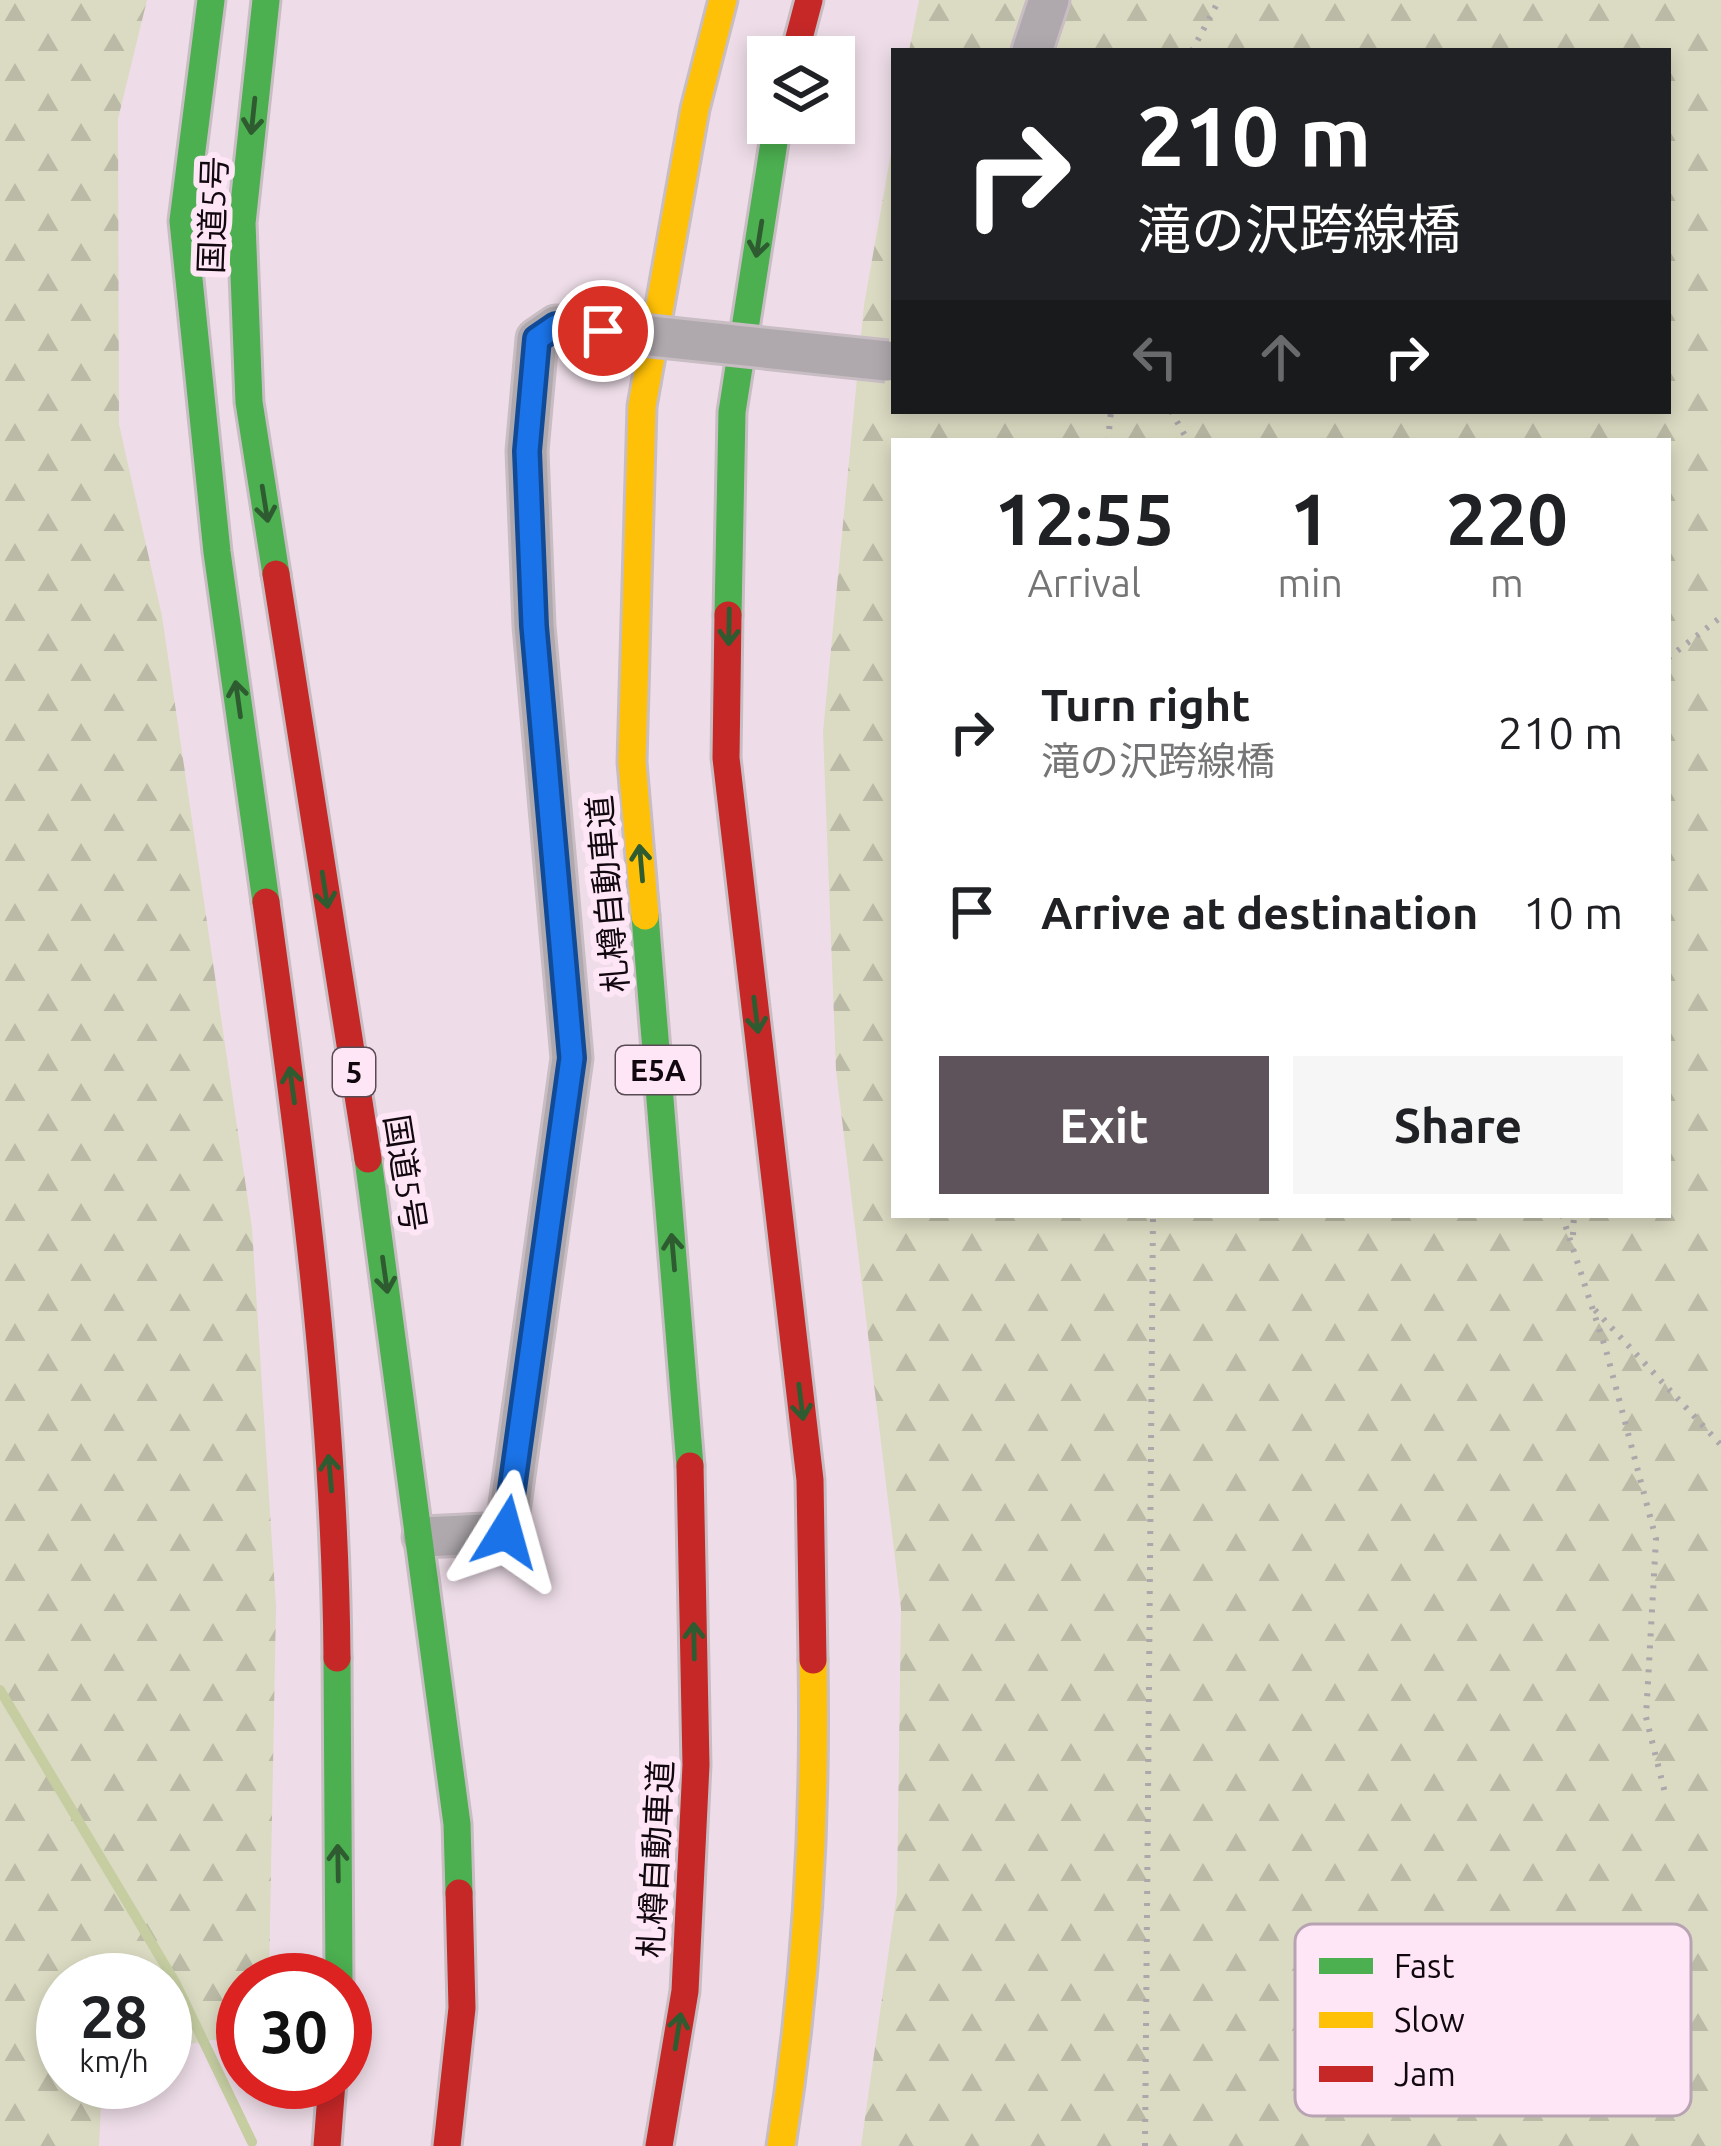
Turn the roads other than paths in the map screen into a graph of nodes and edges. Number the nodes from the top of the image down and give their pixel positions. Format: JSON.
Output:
{"nodes":[{"id":1,"x":211,"y":0,"type":"edge"},
{"id":2,"x":266,"y":0,"type":"edge"},
{"id":3,"x":723,"y":0,"type":"edge"},
{"id":4,"x":809,"y":0,"type":"edge"},
{"id":5,"x":1049,"y":0,"type":"edge"},
{"id":6,"x":800,"y":36,"type":"edge"},
{"id":7,"x":1033,"y":48,"type":"edge"},
{"id":8,"x":774,"y":144,"type":"edge"},
{"id":9,"x":890,"y":354,"type":"edge"},
{"id":10,"x":423,"y":1537,"type":"junction"},
{"id":11,"x":338,"y":1953,"type":"edge"},
{"id":12,"x":330,"y":2109,"type":"edge"},
{"id":13,"x":327,"y":2146,"type":"edge"},
{"id":14,"x":447,"y":2146,"type":"edge"},
{"id":15,"x":659,"y":2146,"type":"edge"},
{"id":16,"x":781,"y":2146,"type":"edge"}],
"edges":[{"from":11,"to":1,"type":"highway","name":"国道5号","number":"5","one_way":true},
{"from":2,"to":10,"type":"highway","name":"国道5号","number":"5","one_way":true},
{"from":15,"to":3,"type":"highway","name":"札樽自動車道","number":"E5A","one_way":true},
{"from":4,"to":6,"type":"highway"},
{"from":5,"to":7,"type":"street"},
{"from":8,"to":16,"type":"highway","one_way":true},
{"from":9,"to":10,"type":"street","bridge":true},
{"from":10,"to":14,"type":"highway","name":"国道5号","number":"5"},
{"from":12,"to":13,"type":"highway"}]}
